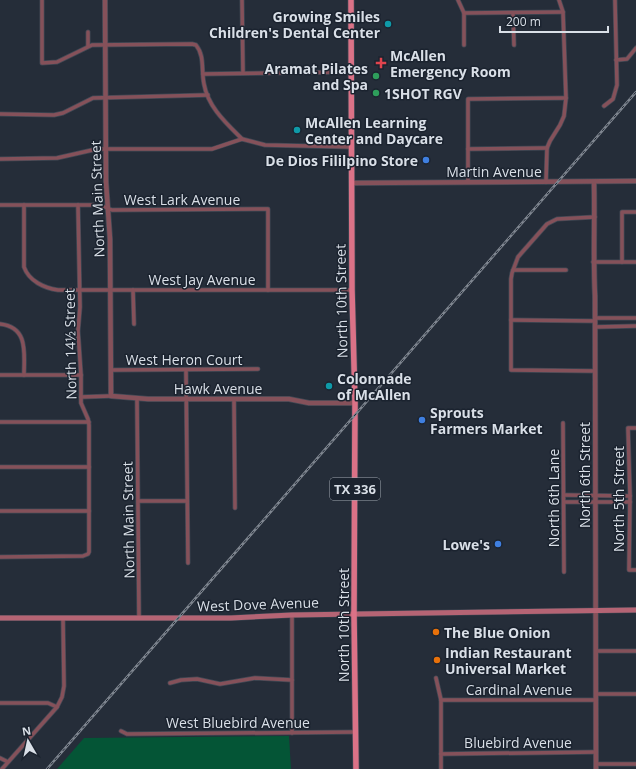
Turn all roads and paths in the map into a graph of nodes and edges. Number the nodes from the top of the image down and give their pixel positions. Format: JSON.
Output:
{"nodes":[{"id":1,"x":42,"y":0,"type":"edge"},
{"id":2,"x":105,"y":0,"type":"edge"},
{"id":3,"x":242,"y":0,"type":"edge"},
{"id":4,"x":351,"y":0,"type":"edge"},
{"id":5,"x":458,"y":0,"type":"edge"},
{"id":6,"x":559,"y":0,"type":"edge"},
{"id":7,"x":615,"y":0,"type":"edge"},
{"id":8,"x":563,"y":12,"type":"junction"},
{"id":9,"x":464,"y":13,"type":"junction"},
{"id":10,"x":513,"y":13,"type":"junction"},
{"id":11,"x":88,"y":32,"type":"dead end"},
{"id":12,"x":106,"y":44,"type":"junction"},
{"id":13,"x":464,"y":45,"type":"dead end"},
{"id":14,"x":514,"y":45,"type":"dead end"},
{"id":15,"x":88,"y":46,"type":"junction"},
{"id":16,"x":636,"y":48,"type":"edge"},
{"id":17,"x":616,"y":60,"type":"junction"},
{"id":18,"x":351,"y":72,"type":"junction"},
{"id":19,"x":243,"y":73,"type":"junction"},
{"id":20,"x":203,"y":74,"type":"junction"},
{"id":21,"x":208,"y":95,"type":"junction"},
{"id":22,"x":106,"y":97,"type":"junction"},
{"id":23,"x":566,"y":98,"type":"junction"},
{"id":24,"x":604,"y":106,"type":"dead end"},
{"id":25,"x":0,"y":114,"type":"edge"},
{"id":26,"x":242,"y":139,"type":"junction"},
{"id":27,"x":352,"y":147,"type":"junction"},
{"id":28,"x":547,"y":148,"type":"junction"},
{"id":29,"x":107,"y":149,"type":"junction"},
{"id":30,"x":468,"y":149,"type":"junction"},
{"id":31,"x":0,"y":159,"type":"edge"},
{"id":32,"x":636,"y":181,"type":"edge"},
{"id":33,"x":468,"y":182,"type":"junction"},
{"id":34,"x":546,"y":182,"type":"junction"},
{"id":35,"x":594,"y":182,"type":"junction"},
{"id":36,"x":352,"y":183,"type":"junction"},
{"id":37,"x":0,"y":205,"type":"edge"},
{"id":38,"x":24,"y":205,"type":"junction"},
{"id":39,"x":78,"y":205,"type":"junction"},
{"id":40,"x":108,"y":209,"type":"junction"},
{"id":41,"x":636,"y":212,"type":"edge"},
{"id":42,"x":595,"y":217,"type":"junction"},
{"id":43,"x":593,"y":262,"type":"junction"},
{"id":44,"x":622,"y":262,"type":"junction"},
{"id":45,"x":636,"y":262,"type":"edge"},
{"id":46,"x":513,"y":270,"type":"junction"},
{"id":47,"x":566,"y":270,"type":"dead end"},
{"id":48,"x":80,"y":290,"type":"junction"},
{"id":49,"x":110,"y":290,"type":"junction"},
{"id":50,"x":134,"y":290,"type":"junction"},
{"id":51,"x":268,"y":290,"type":"junction"},
{"id":52,"x":352,"y":290,"type":"junction"},
{"id":53,"x":636,"y":318,"type":"edge"},
{"id":54,"x":511,"y":320,"type":"junction"},
{"id":55,"x":595,"y":320,"type":"junction"},
{"id":56,"x":0,"y":324,"type":"edge"},
{"id":57,"x":134,"y":324,"type":"dead end"},
{"id":58,"x":636,"y":326,"type":"edge"},
{"id":59,"x":595,"y":327,"type":"junction"},
{"id":60,"x":258,"y":369,"type":"dead end"},
{"id":61,"x":111,"y":370,"type":"junction"},
{"id":62,"x":186,"y":370,"type":"junction"},
{"id":63,"x":595,"y":371,"type":"junction"},
{"id":64,"x":24,"y":375,"type":"junction"},
{"id":65,"x":81,"y":375,"type":"junction"},
{"id":66,"x":0,"y":376,"type":"edge"},
{"id":67,"x":110,"y":396,"type":"junction"},
{"id":68,"x":81,"y":397,"type":"junction"},
{"id":69,"x":137,"y":399,"type":"junction"},
{"id":70,"x":186,"y":399,"type":"junction"},
{"id":71,"x":234,"y":399,"type":"junction"},
{"id":72,"x":355,"y":403,"type":"junction"},
{"id":73,"x":0,"y":422,"type":"edge"},
{"id":74,"x":89,"y":422,"type":"junction"},
{"id":75,"x":564,"y":423,"type":"dead end"},
{"id":76,"x":636,"y":428,"type":"edge"},
{"id":77,"x":90,"y":466,"type":"junction"},
{"id":78,"x":0,"y":467,"type":"edge"},
{"id":79,"x":564,"y":495,"type":"junction"},
{"id":80,"x":595,"y":495,"type":"junction"},
{"id":81,"x":630,"y":496,"type":"junction"},
{"id":82,"x":138,"y":501,"type":"junction"},
{"id":83,"x":186,"y":501,"type":"junction"},
{"id":84,"x":564,"y":502,"type":"junction"},
{"id":85,"x":630,"y":502,"type":"junction"},
{"id":86,"x":595,"y":503,"type":"junction"},
{"id":87,"x":235,"y":508,"type":"dead end"},
{"id":88,"x":0,"y":511,"type":"edge"},
{"id":89,"x":90,"y":511,"type":"junction"},
{"id":90,"x":0,"y":557,"type":"edge"},
{"id":91,"x":188,"y":563,"type":"dead end"},
{"id":92,"x":636,"y":570,"type":"edge"},
{"id":93,"x":564,"y":572,"type":"dead end"},
{"id":94,"x":596,"y":610,"type":"junction"},
{"id":95,"x":636,"y":610,"type":"edge"},
{"id":96,"x":292,"y":614,"type":"junction"},
{"id":97,"x":354,"y":614,"type":"junction"},
{"id":98,"x":0,"y":618,"type":"edge"},
{"id":99,"x":63,"y":618,"type":"junction"},
{"id":100,"x":139,"y":618,"type":"junction"},
{"id":101,"x":596,"y":651,"type":"junction"},
{"id":102,"x":636,"y":651,"type":"edge"},
{"id":103,"x":436,"y":678,"type":"dead end"},
{"id":104,"x":292,"y":680,"type":"junction"},
{"id":105,"x":170,"y":683,"type":"dead end"},
{"id":106,"x":596,"y":694,"type":"junction"},
{"id":107,"x":636,"y":694,"type":"edge"},
{"id":108,"x":441,"y":700,"type":"junction"},
{"id":109,"x":596,"y":700,"type":"junction"},
{"id":110,"x":0,"y":703,"type":"edge"},
{"id":111,"x":57,"y":707,"type":"junction"},
{"id":112,"x":122,"y":730,"type":"dead end"},
{"id":113,"x":356,"y":732,"type":"junction"},
{"id":114,"x":292,"y":733,"type":"junction"},
{"id":115,"x":596,"y":752,"type":"junction"},
{"id":116,"x":441,"y":754,"type":"junction"},
{"id":117,"x":0,"y":758,"type":"edge"},
{"id":118,"x":8,"y":762,"type":"junction"},
{"id":119,"x":636,"y":764,"type":"edge"},
{"id":120,"x":596,"y":766,"type":"edge"},
{"id":121,"x":2,"y":769,"type":"edge"},
{"id":122,"x":356,"y":769,"type":"edge"},
{"id":123,"x":441,"y":769,"type":"edge"}],
"edges":[{"from":1,"to":15,"type":"street"},
{"from":2,"to":12,"type":"street","name":"North Main Street"},
{"from":3,"to":19,"type":"street"},
{"from":4,"to":18,"type":"main road","name":"North 10th Street","number":"TX 336"},
{"from":5,"to":9,"type":"street"},
{"from":6,"to":8,"type":"street"},
{"from":7,"to":17,"type":"street"},
{"from":8,"to":10,"type":"street"},
{"from":8,"to":23,"type":"street"},
{"from":9,"to":10,"type":"street"},
{"from":9,"to":13,"type":"street"},
{"from":10,"to":14,"type":"street"},
{"from":11,"to":15,"type":"street"},
{"from":12,"to":15,"type":"street"},
{"from":12,"to":20,"type":"street"},
{"from":12,"to":22,"type":"street","name":"North Main Street"},
{"from":16,"to":17,"type":"street"},
{"from":17,"to":24,"type":"street"},
{"from":18,"to":19,"type":"street"},
{"from":18,"to":27,"type":"main road","name":"North 10th Street","number":"TX 336"},
{"from":19,"to":20,"type":"street"},
{"from":20,"to":21,"type":"street"},
{"from":21,"to":22,"type":"street"},
{"from":21,"to":26,"type":"street"},
{"from":22,"to":25,"type":"street"},
{"from":22,"to":29,"type":"street","name":"North Main Street"},
{"from":23,"to":28,"type":"street"},
{"from":23,"to":30,"type":"street"},
{"from":26,"to":27,"type":"street"},
{"from":26,"to":29,"type":"street"},
{"from":27,"to":36,"type":"main road","name":"North 10th Street","number":"TX 336"},
{"from":28,"to":30,"type":"street"},
{"from":28,"to":34,"type":"street"},
{"from":29,"to":31,"type":"street"},
{"from":29,"to":40,"type":"street","name":"North Main Street"},
{"from":30,"to":33,"type":"street"},
{"from":32,"to":35,"type":"street","name":"Martin Avenue"},
{"from":33,"to":34,"type":"street","name":"Martin Avenue"},
{"from":33,"to":36,"type":"street","name":"Martin Avenue"},
{"from":34,"to":35,"type":"street","name":"Martin Avenue"},
{"from":35,"to":42,"type":"street","name":"North 6th Street"},
{"from":36,"to":52,"type":"main road","name":"North 10th Street","number":"TX 336"},
{"from":37,"to":38,"type":"street","name":"West Lark Avenue"},
{"from":38,"to":39,"type":"street","name":"West Lark Avenue"},
{"from":38,"to":48,"type":"street","name":"West Jay Avenue"},
{"from":39,"to":40,"type":"street","name":"West Lark Avenue"},
{"from":39,"to":48,"type":"street","name":"North 14½ Street"},
{"from":40,"to":49,"type":"street","name":"North Main Street"},
{"from":40,"to":51,"type":"street","name":"West Lark Avenue"},
{"from":41,"to":44,"type":"street"},
{"from":42,"to":43,"type":"street","name":"North 6th Street"},
{"from":42,"to":46,"type":"street"},
{"from":43,"to":44,"type":"street"},
{"from":43,"to":55,"type":"street","name":"North 6th Street"},
{"from":44,"to":45,"type":"street"},
{"from":46,"to":47,"type":"street"},
{"from":46,"to":54,"type":"street"},
{"from":48,"to":49,"type":"street","name":"West Jay Avenue"},
{"from":48,"to":65,"type":"street","name":"North 14½ Street"},
{"from":49,"to":50,"type":"street","name":"West Jay Avenue"},
{"from":49,"to":61,"type":"street","name":"North Main Street"},
{"from":50,"to":51,"type":"street","name":"West Jay Avenue"},
{"from":50,"to":57,"type":"street"},
{"from":51,"to":52,"type":"street","name":"West Jay Avenue"},
{"from":52,"to":72,"type":"main road","name":"North 10th Street","number":"TX 336"},
{"from":53,"to":55,"type":"street"},
{"from":54,"to":55,"type":"street"},
{"from":54,"to":63,"type":"street"},
{"from":55,"to":59,"type":"street","name":"North 6th Street"},
{"from":56,"to":64,"type":"street"},
{"from":58,"to":59,"type":"street"},
{"from":59,"to":63,"type":"street","name":"North 6th Street"},
{"from":60,"to":62,"type":"street","name":"West Heron Court"},
{"from":61,"to":62,"type":"street","name":"West Heron Court"},
{"from":61,"to":67,"type":"street","name":"North Main Street"},
{"from":62,"to":70,"type":"street"},
{"from":63,"to":80,"type":"street","name":"North 6th Street"},
{"from":64,"to":65,"type":"street"},
{"from":64,"to":66,"type":"street"},
{"from":65,"to":68,"type":"street","name":"North 14½ Street"},
{"from":67,"to":68,"type":"street","name":"Hawk Avenue"},
{"from":67,"to":69,"type":"street","name":"Hawk Avenue"},
{"from":68,"to":74,"type":"street","name":"North 14½ Street"},
{"from":69,"to":70,"type":"street","name":"Hawk Avenue"},
{"from":69,"to":82,"type":"street","name":"North Main Street"},
{"from":70,"to":71,"type":"street","name":"Hawk Avenue"},
{"from":70,"to":83,"type":"street"},
{"from":71,"to":72,"type":"street","name":"Hawk Avenue"},
{"from":71,"to":87,"type":"street"},
{"from":72,"to":97,"type":"main road","name":"North 10th Street","number":"TX 336"},
{"from":73,"to":74,"type":"street"},
{"from":74,"to":77,"type":"street","name":"North 14½ Street"},
{"from":75,"to":79,"type":"street","name":"North 6th Lane"},
{"from":76,"to":81,"type":"street","name":"North 5th Street"},
{"from":77,"to":78,"type":"street"},
{"from":77,"to":89,"type":"street","name":"North 14½ Street"},
{"from":79,"to":80,"type":"street"},
{"from":79,"to":84,"type":"street","name":"North 6th Lane"},
{"from":80,"to":81,"type":"street"},
{"from":80,"to":86,"type":"street","name":"North 6th Street"},
{"from":81,"to":85,"type":"street","name":"North 5th Street"},
{"from":82,"to":83,"type":"street"},
{"from":82,"to":100,"type":"street","name":"North Main Street"},
{"from":83,"to":91,"type":"street"},
{"from":84,"to":86,"type":"street"},
{"from":84,"to":93,"type":"street","name":"North 6th Lane"},
{"from":85,"to":86,"type":"street"},
{"from":85,"to":92,"type":"street","name":"North 5th Street"},
{"from":86,"to":94,"type":"street","name":"North 6th Street"},
{"from":88,"to":89,"type":"street"},
{"from":89,"to":90,"type":"street","name":"North 14½ Street"},
{"from":94,"to":95,"type":"main road","name":"West Dove Avenue"},
{"from":94,"to":97,"type":"main road","name":"West Dove Avenue"},
{"from":94,"to":101,"type":"street","name":"North 6th Street"},
{"from":96,"to":97,"type":"main road","name":"West Dove Avenue"},
{"from":96,"to":100,"type":"main road","name":"West Dove Avenue"},
{"from":96,"to":104,"type":"street"},
{"from":97,"to":113,"type":"main road","name":"North 10th Street","number":"TX 336"},
{"from":98,"to":99,"type":"main road","name":"West Dove Avenue"},
{"from":99,"to":100,"type":"main road","name":"West Dove Avenue"},
{"from":99,"to":111,"type":"street"},
{"from":101,"to":102,"type":"street"},
{"from":101,"to":106,"type":"street","name":"North 6th Street"},
{"from":103,"to":108,"type":"street"},
{"from":104,"to":105,"type":"street"},
{"from":104,"to":114,"type":"street"},
{"from":106,"to":107,"type":"street"},
{"from":106,"to":109,"type":"street","name":"North 6th Street"},
{"from":108,"to":109,"type":"street","name":"Cardinal Avenue"},
{"from":108,"to":116,"type":"street"},
{"from":109,"to":115,"type":"street","name":"North 6th Street"},
{"from":110,"to":111,"type":"street"},
{"from":111,"to":118,"type":"street"},
{"from":112,"to":114,"type":"street","name":"West Bluebird Avenue"},
{"from":113,"to":114,"type":"street","name":"West Bluebird Avenue"},
{"from":113,"to":122,"type":"main road","name":"North 10th Street","number":"TX 336"},
{"from":115,"to":116,"type":"street","name":"Bluebird Avenue"},
{"from":115,"to":120,"type":"street","name":"North 6th Street"},
{"from":116,"to":123,"type":"street"},
{"from":117,"to":118,"type":"street"},
{"from":118,"to":121,"type":"street"},
{"from":119,"to":120,"type":"street"}]}
